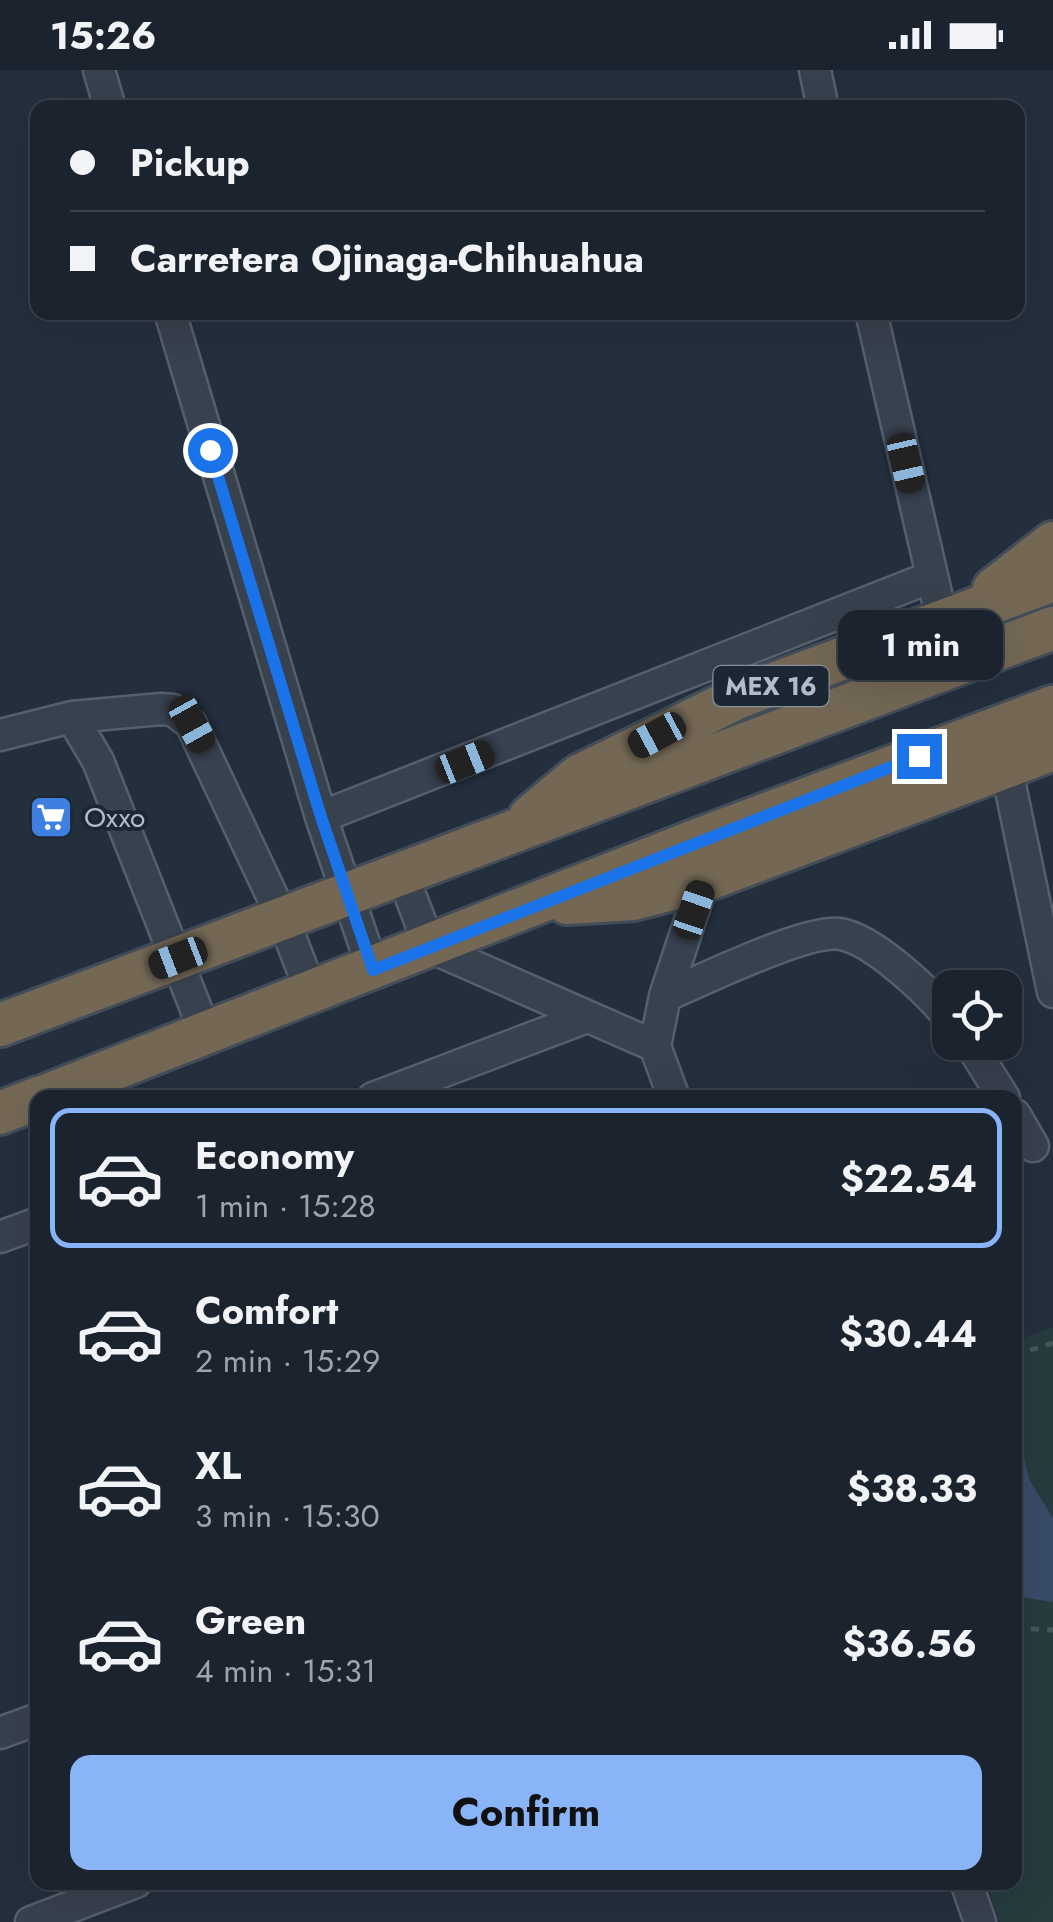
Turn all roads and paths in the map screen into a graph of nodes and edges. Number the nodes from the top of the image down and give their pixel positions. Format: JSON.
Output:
{"nodes":[{"id":1,"x":99,"y":70,"type":"edge"},
{"id":2,"x":815,"y":70,"type":"edge"},
{"id":3,"x":108,"y":100,"type":"edge"},
{"id":4,"x":822,"y":100,"type":"edge"},
{"id":5,"x":172,"y":320,"type":"edge"},
{"id":6,"x":873,"y":320,"type":"edge"},
{"id":7,"x":1053,"y":543,"type":"edge"},
{"id":8,"x":932,"y":576,"type":"junction"},
{"id":9,"x":1053,"y":580,"type":"edge"},
{"id":10,"x":955,"y":618,"type":"junction"},
{"id":11,"x":1053,"y":628,"type":"edge"},
{"id":12,"x":1053,"y":706,"type":"edge"},
{"id":13,"x":72,"y":717,"type":"junction"},
{"id":14,"x":0,"y":735,"type":"edge"},
{"id":15,"x":1035,"y":759,"type":"edge"},
{"id":16,"x":321,"y":817,"type":"junction"},
{"id":17,"x":511,"y":833,"type":"junction"},
{"id":18,"x":402,"y":874,"type":"junction"},
{"id":19,"x":704,"y":881,"type":"junction"},
{"id":20,"x":346,"y":896,"type":"junction"},
{"id":21,"x":532,"y":904,"type":"junction"},
{"id":22,"x":283,"y":919,"type":"junction"},
{"id":23,"x":430,"y":947,"type":"junction"},
{"id":24,"x":178,"y":958,"type":"junction"},
{"id":25,"x":373,"y":970,"type":"junction"},
{"id":26,"x":1053,"y":992,"type":"edge"},
{"id":27,"x":312,"y":994,"type":"junction"},
{"id":28,"x":665,"y":996,"type":"junction"},
{"id":29,"x":932,"y":1002,"type":"edge"},
{"id":30,"x":587,"y":1018,"type":"junction"},
{"id":31,"x":0,"y":1025,"type":"edge"},
{"id":32,"x":206,"y":1034,"type":"junction"},
{"id":33,"x":656,"y":1046,"type":"junction"},
{"id":34,"x":980,"y":1060,"type":"edge"},
{"id":35,"x":60,"y":1090,"type":"edge"},
{"id":36,"x":394,"y":1090,"type":"edge"},
{"id":37,"x":671,"y":1090,"type":"edge"},
{"id":38,"x":999,"y":1090,"type":"edge"},
{"id":39,"x":30,"y":1101,"type":"edge"},
{"id":40,"x":0,"y":1113,"type":"edge"},
{"id":41,"x":1022,"y":1128,"type":"edge"},
{"id":42,"x":1033,"y":1146,"type":"dead end"},
{"id":43,"x":30,"y":1227,"type":"edge"},
{"id":44,"x":0,"y":1238,"type":"edge"},
{"id":45,"x":1053,"y":1343,"type":"edge"},
{"id":46,"x":1022,"y":1353,"type":"edge"},
{"id":47,"x":1022,"y":1628,"type":"edge"},
{"id":48,"x":1053,"y":1630,"type":"edge"},
{"id":49,"x":30,"y":1722,"type":"edge"},
{"id":50,"x":0,"y":1733,"type":"edge"},
{"id":51,"x":127,"y":1890,"type":"edge"},
{"id":52,"x":969,"y":1890,"type":"edge"},
{"id":53,"x":107,"y":1909,"type":"edge"},
{"id":54,"x":31,"y":1922,"type":"edge"},
{"id":55,"x":980,"y":1922,"type":"edge"}],
"edges":[{"from":1,"to":3,"type":"street"},
{"from":2,"to":4,"type":"street"},
{"from":5,"to":16,"type":"street"},
{"from":6,"to":8,"type":"street"},
{"from":7,"to":10,"type":"highway"},
{"from":8,"to":10,"type":"street"},
{"from":8,"to":16,"type":"street"},
{"from":9,"to":10,"type":"highway","number":"MEX 16"},
{"from":10,"to":17,"type":"highway","number":"MEX 16"},
{"from":11,"to":17,"type":"highway","number":"MEX 16"},
{"from":12,"to":21,"type":"highway"},
{"from":13,"to":14,"type":"street"},
{"from":13,"to":22,"type":"street"},
{"from":13,"to":24,"type":"street"},
{"from":15,"to":19,"type":"highway"},
{"from":15,"to":26,"type":"street"},
{"from":16,"to":20,"type":"street"},
{"from":17,"to":18,"type":"highway","number":"MEX 16"},
{"from":18,"to":20,"type":"highway","number":"MEX 16"},
{"from":18,"to":23,"type":"street"},
{"from":19,"to":21,"type":"highway"},
{"from":19,"to":28,"type":"street"},
{"from":20,"to":22,"type":"highway","number":"MEX 16"},
{"from":20,"to":25,"type":"street"},
{"from":21,"to":23,"type":"highway"},
{"from":22,"to":24,"type":"highway","number":"MEX 16"},
{"from":22,"to":27,"type":"street"},
{"from":23,"to":25,"type":"highway"},
{"from":23,"to":30,"type":"street"},
{"from":24,"to":31,"type":"highway","number":"MEX 16"},
{"from":24,"to":32,"type":"street"},
{"from":25,"to":27,"type":"highway"},
{"from":27,"to":32,"type":"highway"},
{"from":28,"to":29,"type":"street"},
{"from":28,"to":33,"type":"street"},
{"from":30,"to":33,"type":"street"},
{"from":30,"to":36,"type":"street"},
{"from":32,"to":35,"type":"highway"},
{"from":33,"to":37,"type":"street"},
{"from":34,"to":38,"type":"street"},
{"from":39,"to":40,"type":"highway"},
{"from":41,"to":42,"type":"street"},
{"from":43,"to":44,"type":"street"},
{"from":45,"to":46,"type":"path"},
{"from":47,"to":48,"type":"path"},
{"from":49,"to":50,"type":"street"},
{"from":51,"to":53,"type":"street"},
{"from":52,"to":55,"type":"street"},
{"from":53,"to":54,"type":"street"}]}
